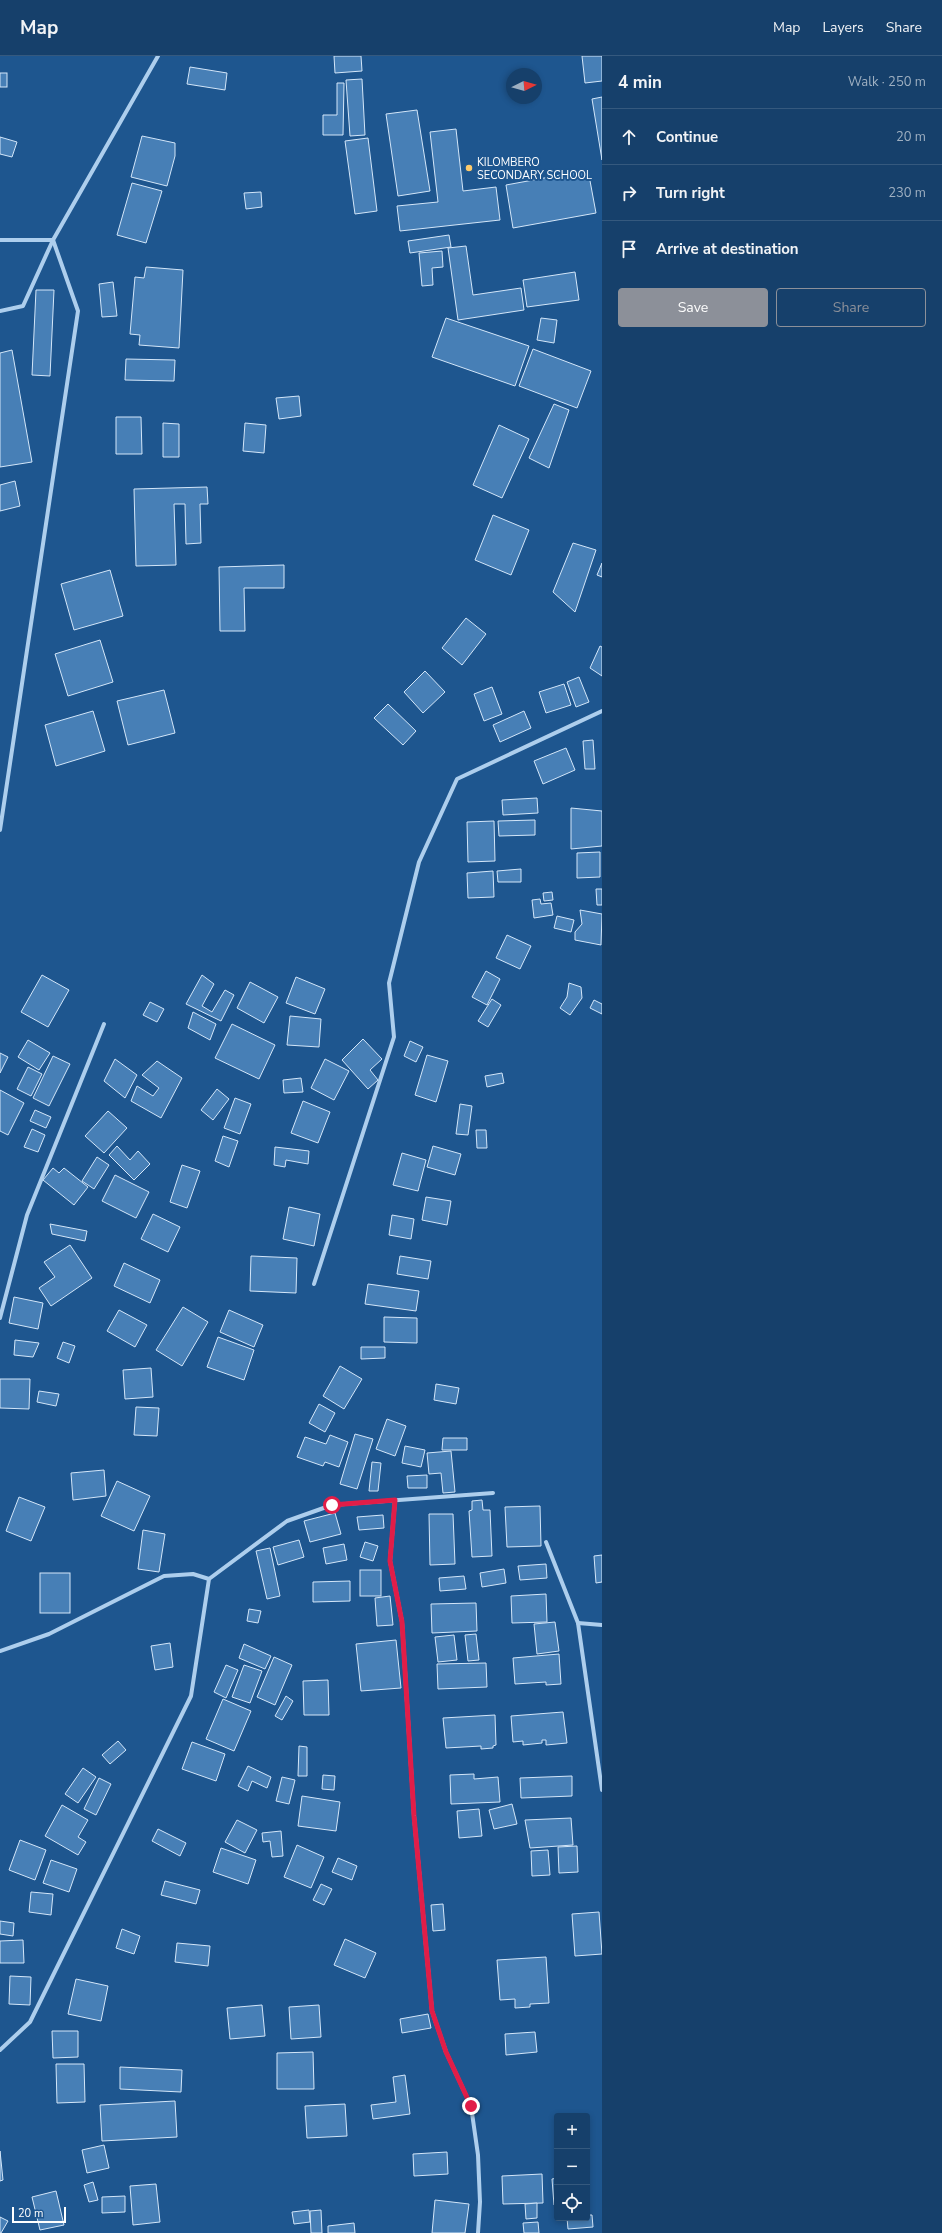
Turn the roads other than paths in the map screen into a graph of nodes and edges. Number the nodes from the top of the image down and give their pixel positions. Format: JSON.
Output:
{"nodes":[{"id":1,"x":158,"y":56,"type":"edge"},
{"id":2,"x":0,"y":240,"type":"edge"},
{"id":3,"x":53,"y":240,"type":"junction"},
{"id":4,"x":0,"y":311,"type":"edge"},
{"id":5,"x":602,"y":711,"type":"edge"},
{"id":6,"x":0,"y":830,"type":"edge"},
{"id":7,"x":104,"y":1024,"type":"dead end"},
{"id":8,"x":314,"y":1284,"type":"dead end"},
{"id":9,"x":0,"y":1318,"type":"edge"},
{"id":10,"x":493,"y":1493,"type":"dead end"},
{"id":11,"x":395,"y":1500,"type":"junction"},
{"id":12,"x":546,"y":1542,"type":"dead end"},
{"id":13,"x":209,"y":1579,"type":"junction"},
{"id":14,"x":578,"y":1624,"type":"junction"},
{"id":15,"x":602,"y":1625,"type":"edge"},
{"id":16,"x":0,"y":1651,"type":"edge"},
{"id":17,"x":602,"y":1790,"type":"edge"},
{"id":18,"x":0,"y":2050,"type":"edge"},
{"id":19,"x":478,"y":2233,"type":"edge"}],
"edges":[{"from":1,"to":3,"type":"street"},
{"from":2,"to":3,"type":"street"},
{"from":3,"to":4,"type":"street"},
{"from":3,"to":6,"type":"street"},
{"from":5,"to":8,"type":"street"},
{"from":7,"to":9,"type":"street"},
{"from":10,"to":11,"type":"street"},
{"from":11,"to":13,"type":"street"},
{"from":11,"to":19,"type":"street"},
{"from":12,"to":14,"type":"street"},
{"from":13,"to":16,"type":"street"},
{"from":13,"to":18,"type":"street"},
{"from":14,"to":15,"type":"street"},
{"from":14,"to":17,"type":"street"}]}
